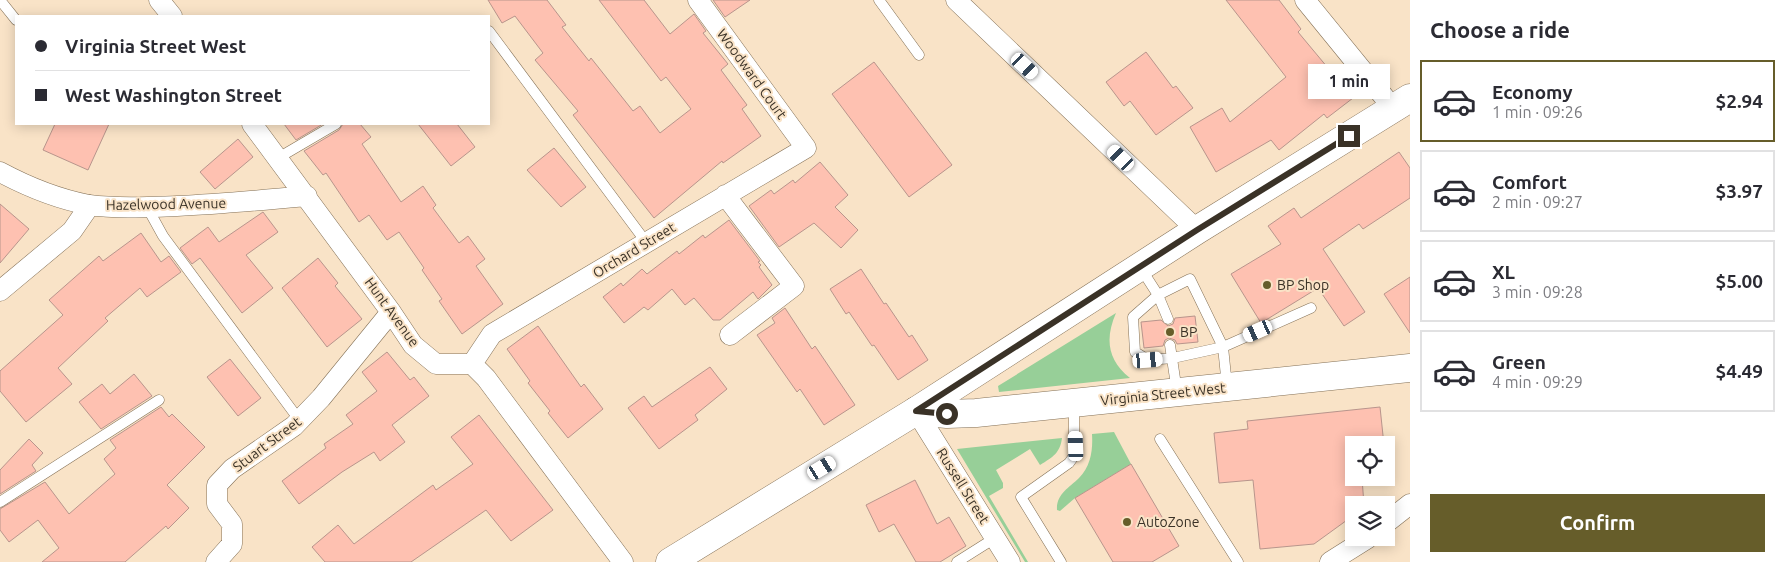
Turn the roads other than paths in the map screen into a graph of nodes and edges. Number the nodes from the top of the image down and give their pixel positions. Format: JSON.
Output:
{"nodes":[{"id":1,"x":0,"y":0,"type":"edge"},
{"id":2,"x":698,"y":0,"type":"edge"},
{"id":3,"x":879,"y":0,"type":"edge"},
{"id":4,"x":956,"y":0,"type":"edge"},
{"id":5,"x":1304,"y":0,"type":"edge"},
{"id":6,"x":15,"y":19,"type":"edge"},
{"id":7,"x":490,"y":32,"type":"edge"},
{"id":8,"x":919,"y":55,"type":"dead end"},
{"id":9,"x":1402,"y":103,"type":"edge"},
{"id":10,"x":253,"y":125,"type":"edge"},
{"id":11,"x":334,"y":125,"type":"edge"},
{"id":12,"x":806,"y":148,"type":"joint"},
{"id":13,"x":278,"y":158,"type":"junction"},
{"id":14,"x":0,"y":172,"type":"edge"},
{"id":15,"x":725,"y":195,"type":"junction"},
{"id":16,"x":307,"y":196,"type":"junction"},
{"id":17,"x":90,"y":205,"type":"junction"},
{"id":18,"x":147,"y":207,"type":"junction"},
{"id":19,"x":1197,"y":230,"type":"junction"},
{"id":20,"x":646,"y":242,"type":"junction"},
{"id":21,"x":1140,"y":266,"type":"junction"},
{"id":22,"x":0,"y":291,"type":"edge"},
{"id":23,"x":1158,"y":295,"type":"junction"},
{"id":24,"x":1311,"y":308,"type":"dead end"},
{"id":25,"x":391,"y":312,"type":"junction"},
{"id":26,"x":1168,"y":319,"type":"dead end"},
{"id":27,"x":730,"y":335,"type":"dead end"},
{"id":28,"x":1170,"y":345,"type":"dead end"},
{"id":29,"x":1223,"y":347,"type":"junction"},
{"id":30,"x":1173,"y":358,"type":"junction"},
{"id":31,"x":472,"y":364,"type":"junction"},
{"id":32,"x":1410,"y":368,"type":"edge"},
{"id":33,"x":1227,"y":387,"type":"junction"},
{"id":34,"x":1177,"y":393,"type":"junction"},
{"id":35,"x":159,"y":400,"type":"dead end"},
{"id":36,"x":1074,"y":404,"type":"junction"},
{"id":37,"x":916,"y":411,"type":"junction"},
{"id":38,"x":300,"y":421,"type":"junction"},
{"id":39,"x":1160,"y":439,"type":"dead end"},
{"id":40,"x":0,"y":502,"type":"edge"},
{"id":41,"x":1410,"y":504,"type":"edge"},
{"id":42,"x":1395,"y":516,"type":"edge"},
{"id":43,"x":995,"y":538,"type":"junction"},
{"id":44,"x":1355,"y":546,"type":"edge"},
{"id":45,"x":216,"y":562,"type":"edge"},
{"id":46,"x":623,"y":562,"type":"edge"},
{"id":47,"x":670,"y":562,"type":"edge"},
{"id":48,"x":957,"y":562,"type":"edge"},
{"id":49,"x":1010,"y":562,"type":"edge"},
{"id":50,"x":1060,"y":562,"type":"edge"},
{"id":51,"x":1238,"y":562,"type":"edge"},
{"id":52,"x":1330,"y":562,"type":"edge"}],
"edges":[{"from":1,"to":6,"type":"lane"},
{"from":2,"to":12,"type":"street","name":"Woodward Court"},
{"from":3,"to":8,"type":"lane"},
{"from":4,"to":19,"type":"street"},
{"from":5,"to":9,"type":"street"},
{"from":7,"to":20,"type":"lane"},
{"from":9,"to":19,"type":"main road"},
{"from":10,"to":13,"type":"street","name":"Hunt Avenue"},
{"from":11,"to":13,"type":"lane"},
{"from":12,"to":15,"type":"street","name":"Orchard Street"},
{"from":13,"to":16,"type":"street","name":"Hunt Avenue"},
{"from":14,"to":17,"type":"street","name":"Hazelwood Avenue"},
{"from":15,"to":20,"type":"street","name":"Orchard Street"},
{"from":15,"to":27,"type":"street"},
{"from":16,"to":18,"type":"street","name":"Hazelwood Avenue"},
{"from":16,"to":25,"type":"street","name":"Hunt Avenue"},
{"from":17,"to":18,"type":"street","name":"Hazelwood Avenue"},
{"from":17,"to":22,"type":"street"},
{"from":18,"to":38,"type":"lane"},
{"from":19,"to":21,"type":"main road"},
{"from":20,"to":31,"type":"street","name":"Orchard Street"},
{"from":21,"to":23,"type":"lane"},
{"from":21,"to":37,"type":"main road"},
{"from":23,"to":26,"type":"lane"},
{"from":23,"to":29,"type":"lane"},
{"from":23,"to":30,"type":"lane"},
{"from":24,"to":29,"type":"lane"},
{"from":25,"to":31,"type":"street","name":"Hunt Avenue"},
{"from":25,"to":38,"type":"street","name":"Stuart Street"},
{"from":28,"to":30,"type":"lane"},
{"from":29,"to":30,"type":"lane"},
{"from":29,"to":33,"type":"lane"},
{"from":30,"to":34,"type":"lane"},
{"from":31,"to":46,"type":"street"},
{"from":32,"to":33,"type":"main road","name":"Virginia Street West"},
{"from":33,"to":34,"type":"main road","name":"Virginia Street West"},
{"from":34,"to":36,"type":"main road","name":"Virginia Street West"},
{"from":35,"to":40,"type":"lane"},
{"from":36,"to":37,"type":"main road","name":"Virginia Street West"},
{"from":36,"to":50,"type":"lane"},
{"from":37,"to":43,"type":"street","name":"Russell Street"},
{"from":37,"to":47,"type":"main road"},
{"from":38,"to":45,"type":"street","name":"Stuart Street"},
{"from":39,"to":51,"type":"lane"},
{"from":41,"to":42,"type":"street"},
{"from":43,"to":48,"type":"lane"},
{"from":43,"to":49,"type":"street","name":"Russell Street"},
{"from":44,"to":52,"type":"street"}]}
